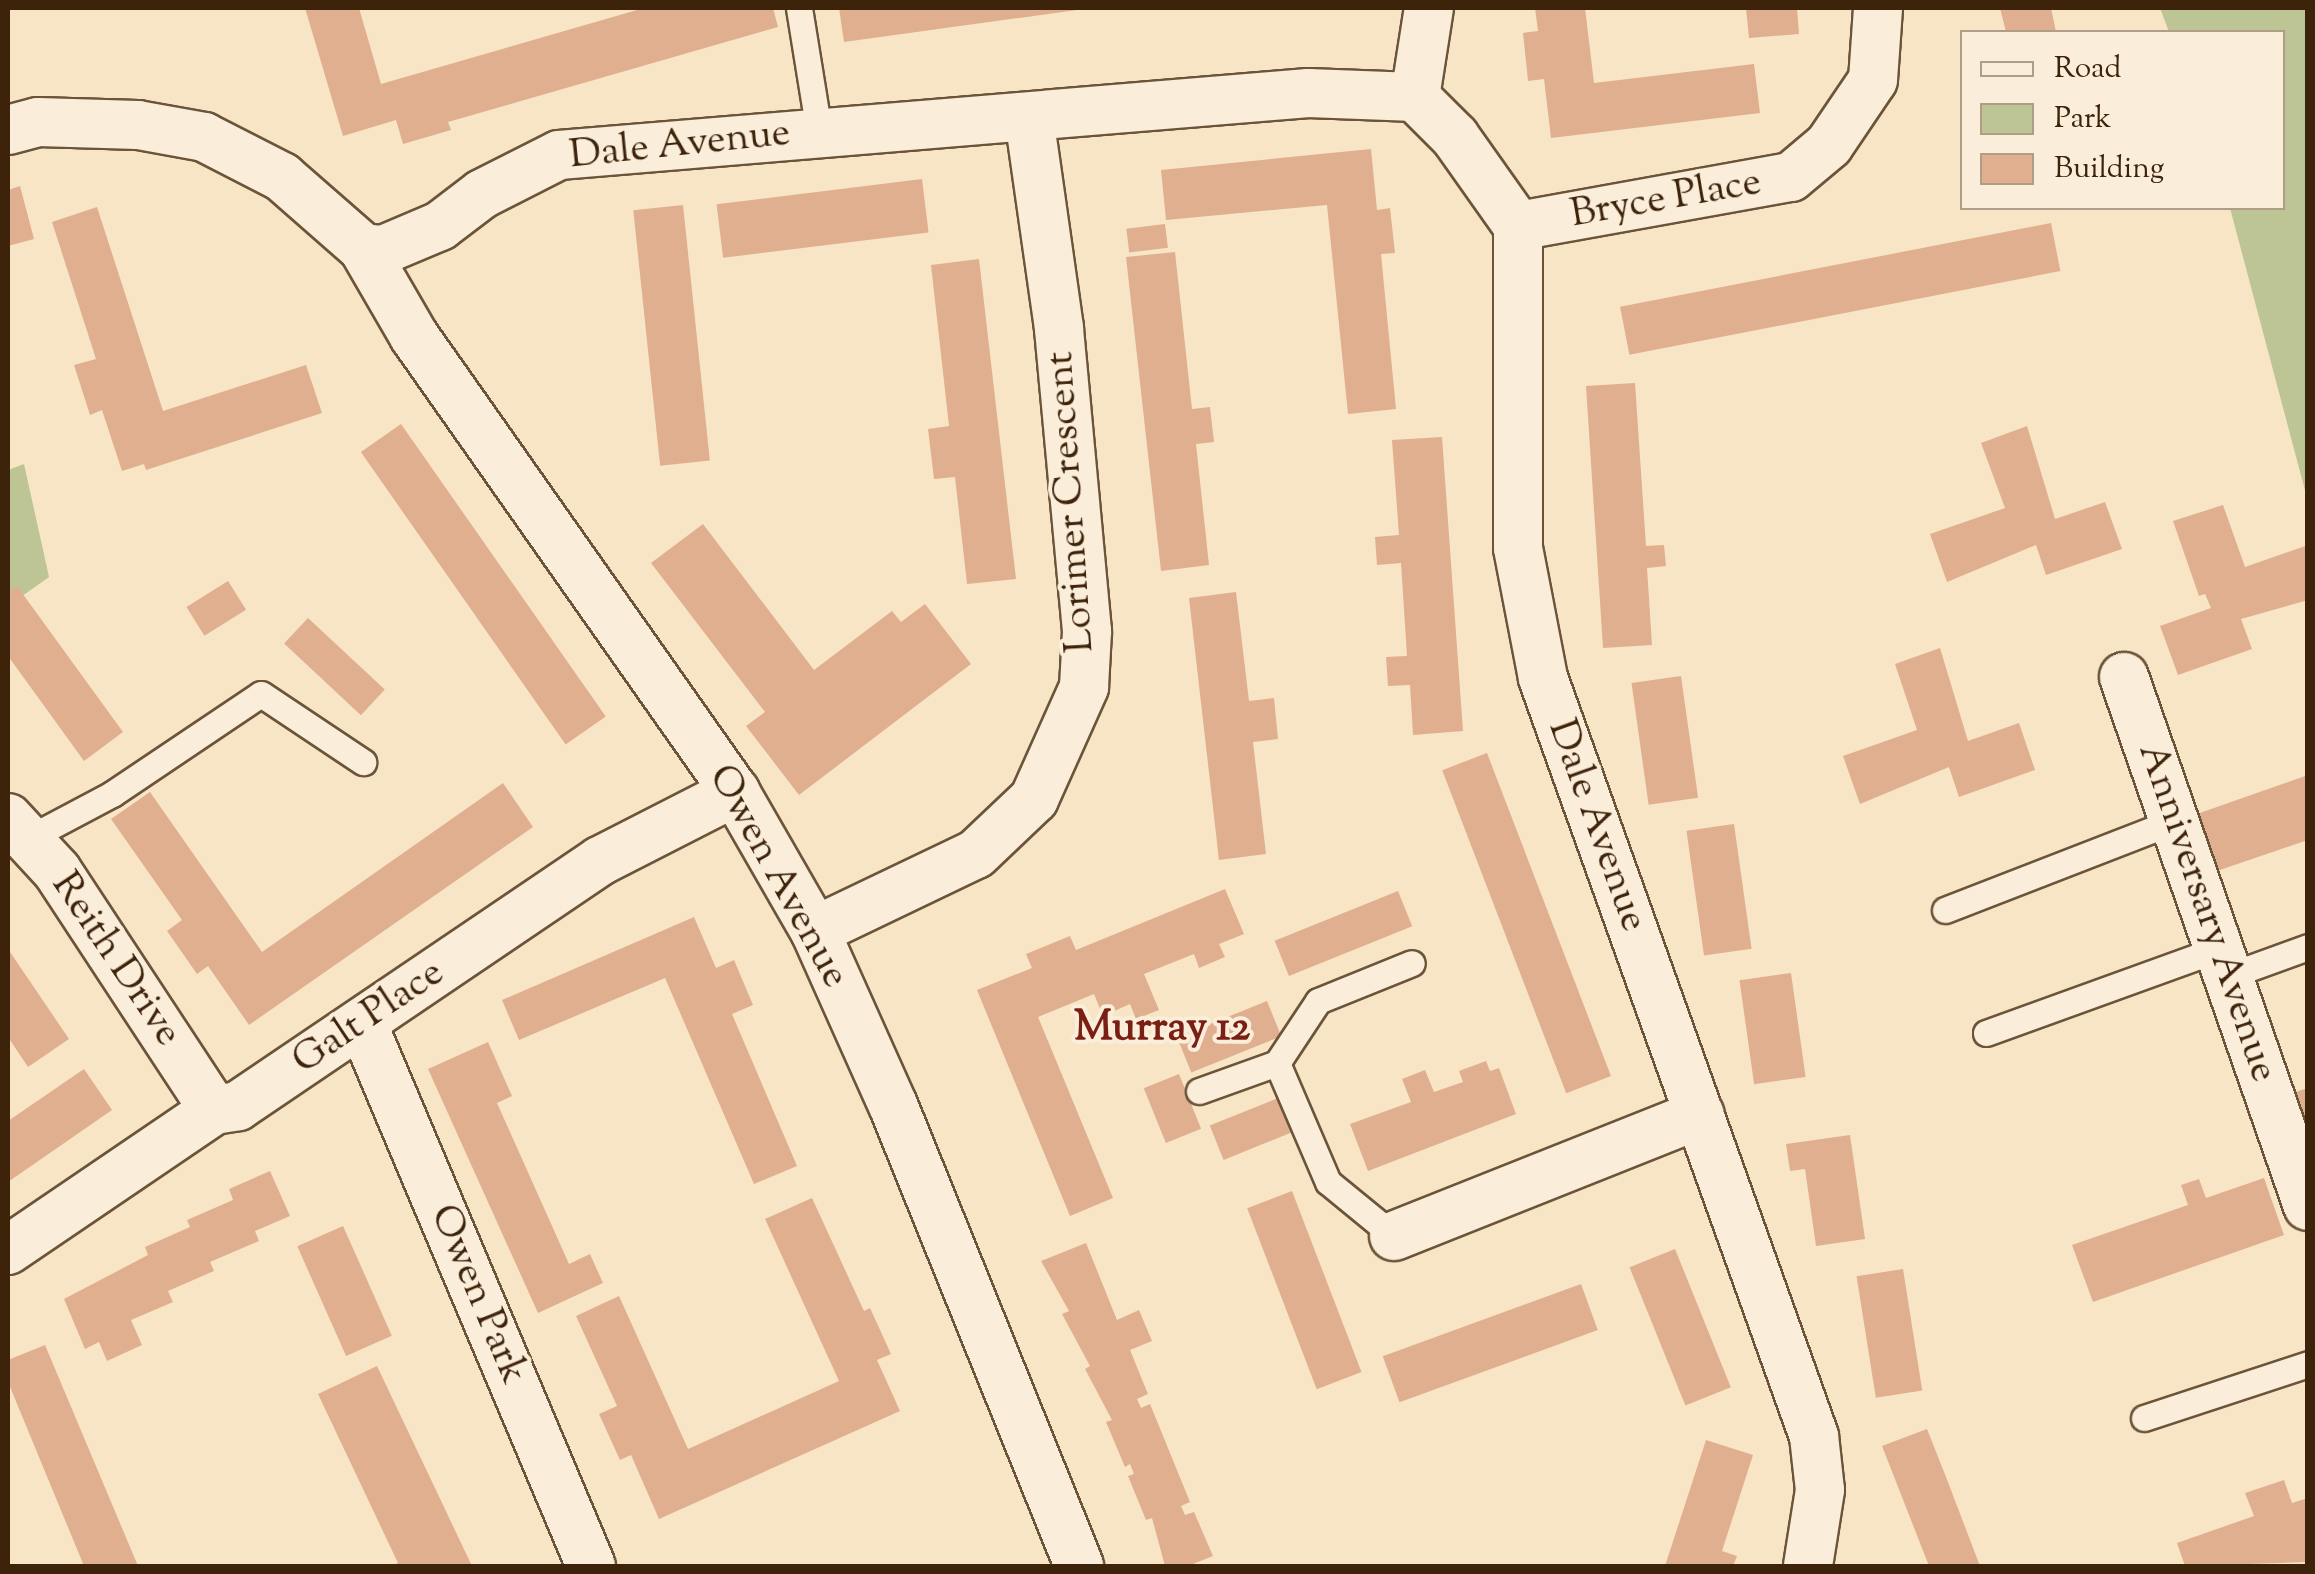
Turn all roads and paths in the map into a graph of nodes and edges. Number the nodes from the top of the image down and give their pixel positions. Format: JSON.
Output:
{"nodes":[{"id":1,"x":799,"y":8,"type":"edge"},
{"id":2,"x":1429,"y":8,"type":"edge"},
{"id":3,"x":1878,"y":8,"type":"edge"},
{"id":4,"x":1414,"y":97,"type":"junction"},
{"id":5,"x":1028,"y":118,"type":"junction"},
{"id":6,"x":8,"y":130,"type":"edge"},
{"id":7,"x":819,"y":132,"type":"junction"},
{"id":8,"x":1518,"y":226,"type":"junction"},
{"id":9,"x":363,"y":248,"type":"junction"},
{"id":10,"x":2124,"y":677,"type":"dead end"},
{"id":11,"x":363,"y":762,"type":"dead end"},
{"id":12,"x":735,"y":792,"type":"junction"},
{"id":13,"x":2174,"y":821,"type":"junction"},
{"id":14,"x":18,"y":828,"type":"edge"},
{"id":15,"x":1945,"y":910,"type":"dead end"},
{"id":16,"x":815,"y":931,"type":"junction"},
{"id":17,"x":2308,"y":947,"type":"edge"},
{"id":18,"x":2223,"y":962,"type":"junction"},
{"id":19,"x":1412,"y":963,"type":"dead end"},
{"id":20,"x":362,"y":1024,"type":"junction"},
{"id":21,"x":1986,"y":1033,"type":"dead end"},
{"id":22,"x":1277,"y":1063,"type":"junction"},
{"id":23,"x":1199,"y":1092,"type":"dead end"},
{"id":24,"x":214,"y":1110,"type":"junction"},
{"id":25,"x":1700,"y":1114,"type":"junction"},
{"id":26,"x":2308,"y":1206,"type":"edge"},
{"id":27,"x":1394,"y":1236,"type":"joint"},
{"id":28,"x":8,"y":1250,"type":"edge"},
{"id":29,"x":2308,"y":1364,"type":"edge"},
{"id":30,"x":2144,"y":1418,"type":"dead end"},
{"id":31,"x":591,"y":1566,"type":"edge"},
{"id":32,"x":1080,"y":1566,"type":"edge"},
{"id":33,"x":1808,"y":1566,"type":"edge"}],
"edges":[{"from":1,"to":7,"type":"lane"},
{"from":2,"to":4,"type":"street"},
{"from":3,"to":8,"type":"street","name":"Bryce Place"},
{"from":4,"to":5,"type":"street","name":"Dale Avenue"},
{"from":4,"to":8,"type":"street"},
{"from":5,"to":7,"type":"street","name":"Dale Avenue"},
{"from":5,"to":16,"type":"street","name":"Lorimer Crescent"},
{"from":6,"to":9,"type":"street"},
{"from":7,"to":9,"type":"street","name":"Dale Avenue"},
{"from":8,"to":25,"type":"street","name":"Dale Avenue"},
{"from":9,"to":12,"type":"street","name":"Owen Avenue"},
{"from":10,"to":13,"type":"street","name":"Anniversary Avenue"},
{"from":11,"to":14,"type":"lane"},
{"from":12,"to":16,"type":"street","name":"Owen Avenue"},
{"from":12,"to":20,"type":"street","name":"Galt Place"},
{"from":13,"to":15,"type":"lane"},
{"from":13,"to":18,"type":"street","name":"Anniversary Avenue"},
{"from":14,"to":24,"type":"street","name":"Reith Drive"},
{"from":16,"to":32,"type":"street","name":"Owen Avenue"},
{"from":17,"to":18,"type":"lane"},
{"from":18,"to":21,"type":"lane"},
{"from":18,"to":26,"type":"street","name":"Anniversary Avenue"},
{"from":19,"to":22,"type":"lane"},
{"from":20,"to":24,"type":"street","name":"Galt Place"},
{"from":20,"to":31,"type":"street","name":"Owen Park"},
{"from":22,"to":23,"type":"lane"},
{"from":22,"to":27,"type":"lane"},
{"from":24,"to":28,"type":"street","name":"Galt Place"},
{"from":25,"to":27,"type":"street"},
{"from":25,"to":33,"type":"street","name":"Dale Avenue"},
{"from":29,"to":30,"type":"lane"}]}
